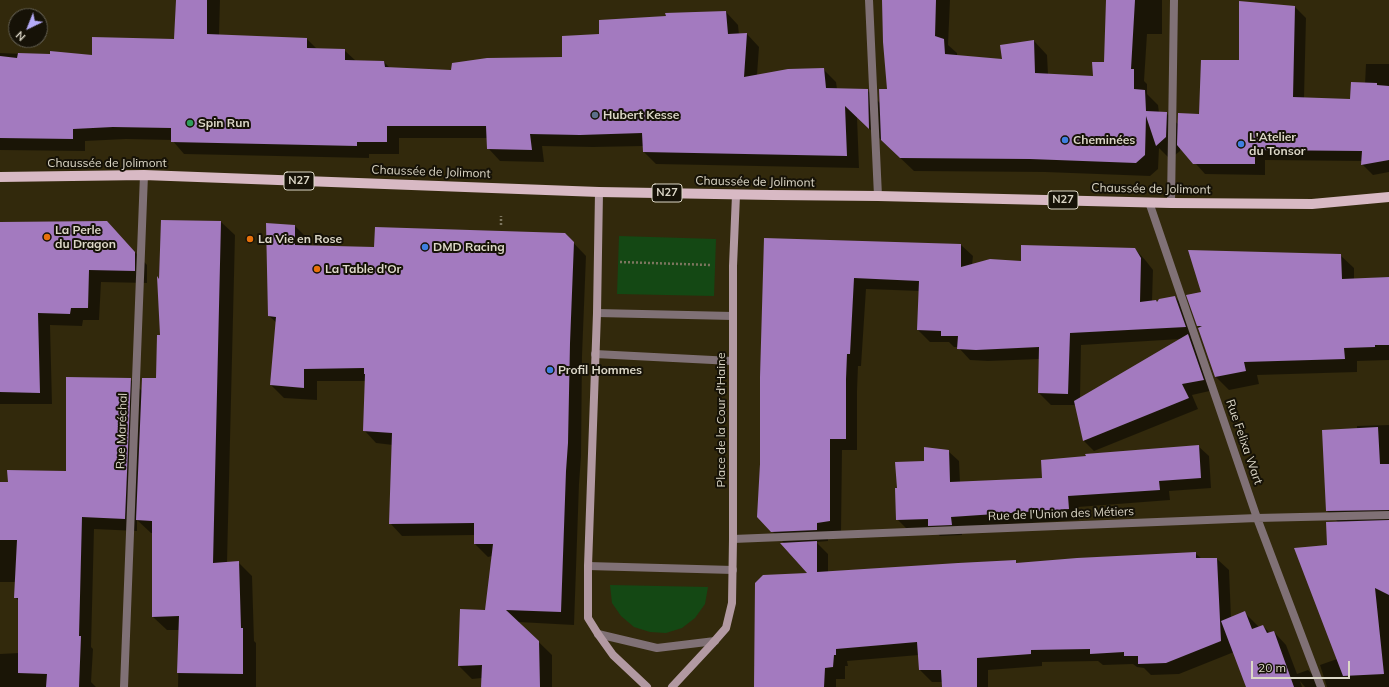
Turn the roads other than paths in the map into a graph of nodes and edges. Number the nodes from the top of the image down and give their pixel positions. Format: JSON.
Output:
{"nodes":[{"id":1,"x":869,"y":0,"type":"edge"},
{"id":2,"x":1174,"y":0,"type":"edge"},
{"id":3,"x":144,"y":175,"type":"junction"},
{"id":4,"x":0,"y":177,"type":"edge"},
{"id":5,"x":599,"y":192,"type":"junction"},
{"id":6,"x":736,"y":195,"type":"junction"},
{"id":7,"x":878,"y":196,"type":"junction"},
{"id":8,"x":1389,"y":197,"type":"edge"},
{"id":9,"x":1149,"y":202,"type":"junction"},
{"id":10,"x":1171,"y":202,"type":"junction"},
{"id":11,"x":597,"y":313,"type":"junction"},
{"id":12,"x":733,"y":316,"type":"junction"},
{"id":13,"x":595,"y":354,"type":"junction"},
{"id":14,"x":732,"y":361,"type":"junction"},
{"id":15,"x":1389,"y":515,"type":"edge"},
{"id":16,"x":1257,"y":518,"type":"junction"},
{"id":17,"x":733,"y":539,"type":"junction"},
{"id":18,"x":588,"y":566,"type":"junction"},
{"id":19,"x":733,"y":570,"type":"junction"},
{"id":20,"x":598,"y":634,"type":"junction"},
{"id":21,"x":715,"y":640,"type":"junction"},
{"id":22,"x":124,"y":687,"type":"edge"},
{"id":23,"x":647,"y":687,"type":"edge"},
{"id":24,"x":672,"y":687,"type":"edge"},
{"id":25,"x":1321,"y":687,"type":"edge"}],
"edges":[{"from":1,"to":7,"type":"street"},
{"from":2,"to":10,"type":"street"},
{"from":3,"to":4,"type":"main road","name":"Chaussée de Jolimont","number":"N27"},
{"from":3,"to":5,"type":"main road","name":"Chaussée de Jolimont","number":"N27"},
{"from":3,"to":22,"type":"street","name":"Rue Maréchal"},
{"from":5,"to":6,"type":"main road","name":"Chaussée de Jolimont","number":"N27"},
{"from":5,"to":11,"type":"street"},
{"from":6,"to":7,"type":"main road","name":"Chaussée de Jolimont","number":"N27"},
{"from":6,"to":12,"type":"street","name":"Place de la Cour d'Haine"},
{"from":7,"to":9,"type":"main road","name":"Chaussée de Jolimont","number":"N27"},
{"from":8,"to":10,"type":"main road","name":"Chaussée de Jolimont","number":"N27"},
{"from":9,"to":10,"type":"main road","name":"Chaussée de Jolimont","number":"N27"},
{"from":9,"to":16,"type":"street","name":"Rue Felixa Wart"},
{"from":11,"to":12,"type":"street"},
{"from":11,"to":13,"type":"street"},
{"from":12,"to":14,"type":"street","name":"Place de la Cour d'Haine"},
{"from":13,"to":14,"type":"street"},
{"from":13,"to":18,"type":"street"},
{"from":14,"to":17,"type":"street","name":"Place de la Cour d'Haine"},
{"from":15,"to":16,"type":"street","name":"Rue de l'Union des Métiers"},
{"from":16,"to":17,"type":"street","name":"Rue de l'Union des Métiers"},
{"from":16,"to":25,"type":"street","name":"Rue Felixa Wart"},
{"from":17,"to":19,"type":"street","name":"Place de la Cour d'Haine"},
{"from":18,"to":19,"type":"street"},
{"from":18,"to":20,"type":"street"},
{"from":19,"to":21,"type":"street","name":"Place de la Cour d'Haine"},
{"from":20,"to":21,"type":"street"},
{"from":20,"to":23,"type":"street"},
{"from":21,"to":24,"type":"street","name":"Place de la Cour d'Haine"}]}
